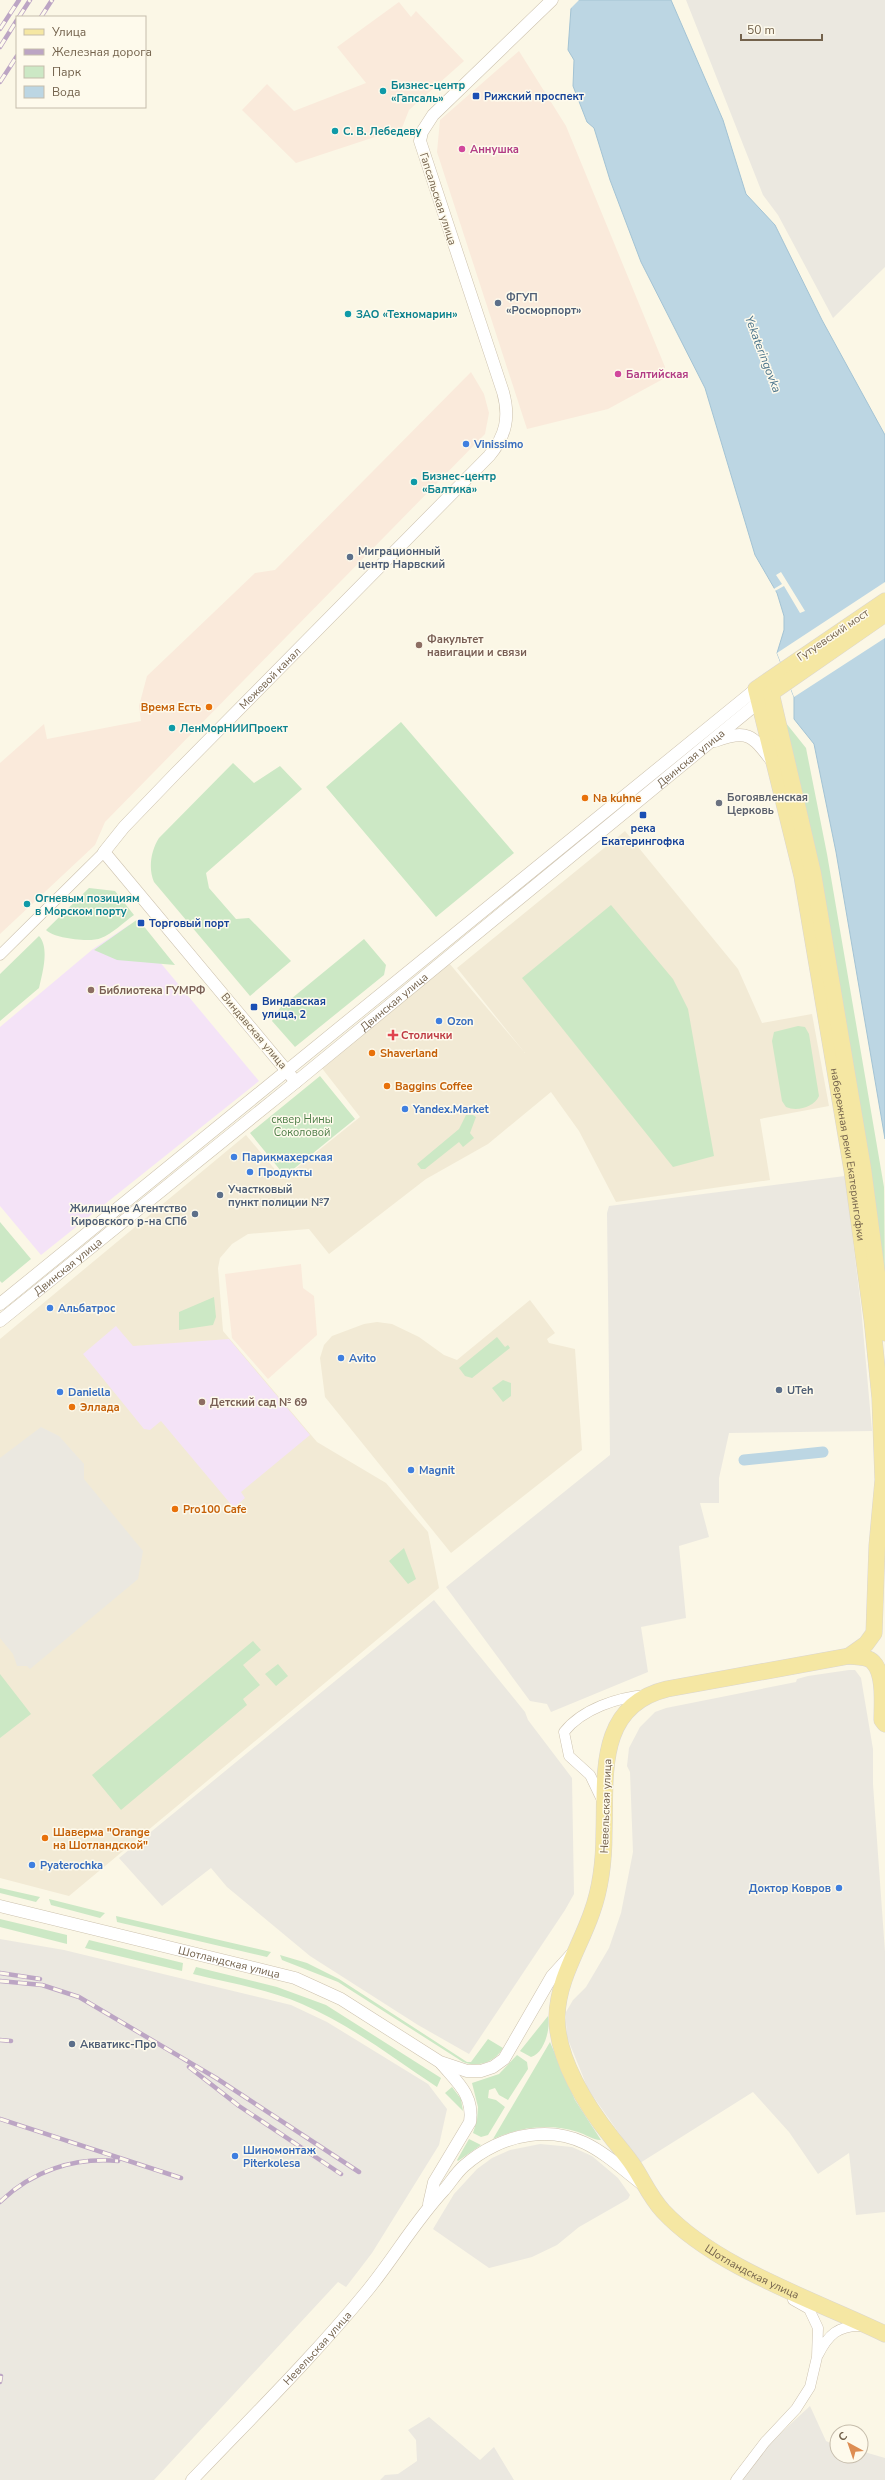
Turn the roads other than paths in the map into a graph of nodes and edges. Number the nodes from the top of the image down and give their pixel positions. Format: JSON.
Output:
{"nodes":[{"id":1,"x":548,"y":4,"type":"edge"},
{"id":2,"x":504,"y":434,"type":"joint"},
{"id":3,"x":885,"y":601,"type":"edge"},
{"id":4,"x":885,"y":614,"type":"edge"},
{"id":5,"x":784,"y":676,"type":"junction"},
{"id":6,"x":762,"y":694,"type":"junction"},
{"id":7,"x":705,"y":745,"type":"junction"},
{"id":8,"x":775,"y":765,"type":"junction"},
{"id":9,"x":104,"y":852,"type":"junction"},
{"id":10,"x":0,"y":955,"type":"edge"},
{"id":11,"x":287,"y":1071,"type":"junction"},
{"id":12,"x":296,"y":1082,"type":"junction"},
{"id":13,"x":0,"y":1304,"type":"edge"},
{"id":14,"x":0,"y":1321,"type":"edge"},
{"id":15,"x":885,"y":1334,"type":"edge"},
{"id":16,"x":874,"y":1626,"type":"joint"},
{"id":17,"x":849,"y":1656,"type":"junction"},
{"id":18,"x":647,"y":1695,"type":"junction"},
{"id":19,"x":885,"y":1724,"type":"edge"},
{"id":20,"x":605,"y":1806,"type":"junction"},
{"id":21,"x":0,"y":1906,"type":"edge"},
{"id":22,"x":574,"y":1951,"type":"junction"},
{"id":23,"x":440,"y":2062,"type":"junction"},
{"id":24,"x":643,"y":2185,"type":"junction"},
{"id":25,"x":429,"y":2205,"type":"junction"},
{"id":26,"x":758,"y":2275,"type":"junction"},
{"id":27,"x":880,"y":2331,"type":"edge"},
{"id":28,"x":817,"y":2357,"type":"junction"},
{"id":29,"x":192,"y":2480,"type":"edge"},
{"id":30,"x":736,"y":2480,"type":"edge"}],
"edges":[{"from":1,"to":2,"type":"street","name":"Гапсальская улица"},
{"from":2,"to":9,"type":"street","name":"Межевой канал"},
{"from":3,"to":5,"type":"main road","name":"Гутуевский мост"},
{"from":4,"to":5,"type":"main road","name":"Гутуевский мост"},
{"from":5,"to":6,"type":"main road","name":"Двинская улица"},
{"from":6,"to":7,"type":"street","name":"Двинская улица"},
{"from":6,"to":8,"type":"main road","name":"набережная реки Екатерингофки"},
{"from":6,"to":11,"type":"street","name":"Двинская улица"},
{"from":6,"to":15,"type":"main road","name":"набережная реки Екатерингофки"},
{"from":7,"to":8,"type":"street"},
{"from":7,"to":12,"type":"street","name":"Двинская улица"},
{"from":8,"to":16,"type":"main road","name":"набережная реки Екатерингофки"},
{"from":9,"to":10,"type":"street","name":"Межевой канал"},
{"from":9,"to":11,"type":"street","name":"Виндавская улица"},
{"from":11,"to":12,"type":"street","name":"Виндавская улица"},
{"from":11,"to":13,"type":"street","name":"Двинская улица"},
{"from":12,"to":14,"type":"street","name":"Двинская улица"},
{"from":16,"to":17,"type":"main road","name":"Невельская улица"},
{"from":17,"to":18,"type":"main road","name":"Невельская улица"},
{"from":17,"to":19,"type":"main road"},
{"from":18,"to":20,"type":"main road","name":"Невельская улица"},
{"from":18,"to":20,"type":"street"},
{"from":20,"to":22,"type":"main road","name":"Невельская улица"},
{"from":21,"to":23,"type":"street","name":"Шотландская улица"},
{"from":22,"to":23,"type":"street","name":"Невельская улица"},
{"from":22,"to":24,"type":"main road","name":"Шотландская улица"},
{"from":23,"to":25,"type":"street"},
{"from":24,"to":25,"type":"street","name":"Невельская улица"},
{"from":24,"to":26,"type":"main road","name":"Шотландская улица"},
{"from":25,"to":29,"type":"street","name":"Невельская улица"},
{"from":26,"to":27,"type":"main road","name":"Шотландская улица"},
{"from":26,"to":28,"type":"street"},
{"from":27,"to":28,"type":"street"},
{"from":28,"to":30,"type":"street"}]}
